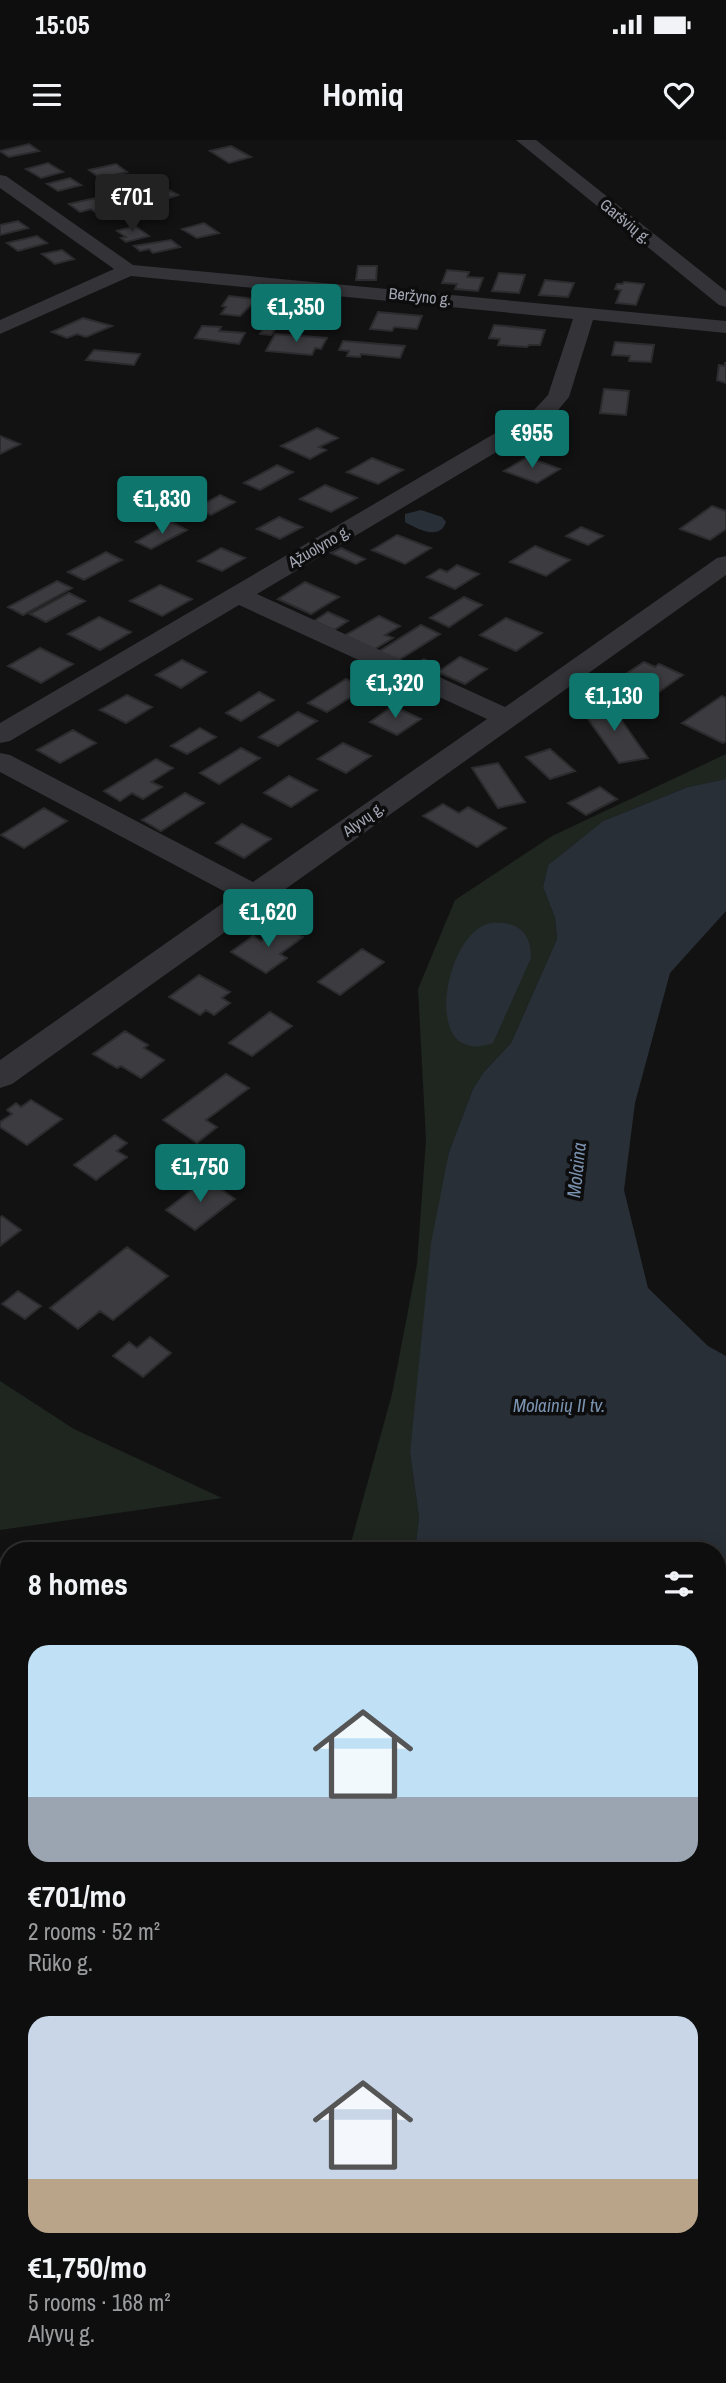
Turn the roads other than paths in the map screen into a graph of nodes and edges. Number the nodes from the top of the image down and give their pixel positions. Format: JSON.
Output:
{"nodes":[{"id":1,"x":525,"y":140,"type":"edge"},
{"id":2,"x":0,"y":180,"type":"edge"},
{"id":3,"x":128,"y":270,"type":"junction"},
{"id":4,"x":726,"y":301,"type":"edge"},
{"id":5,"x":585,"y":313,"type":"junction"},
{"id":6,"x":726,"y":327,"type":"edge"},
{"id":7,"x":0,"y":328,"type":"edge"},
{"id":8,"x":726,"y":563,"type":"edge"},
{"id":9,"x":236,"y":594,"type":"junction"},
{"id":10,"x":505,"y":717,"type":"junction"},
{"id":11,"x":0,"y":735,"type":"edge"},
{"id":12,"x":0,"y":761,"type":"edge"},
{"id":13,"x":256,"y":896,"type":"junction"},
{"id":14,"x":0,"y":1076,"type":"edge"}],
"edges":[{"from":1,"to":4,"type":"street","name":"Garšvių g."},
{"from":2,"to":3,"type":"street"},
{"from":3,"to":5,"type":"street","name":"Beržyno g."},
{"from":3,"to":7,"type":"street","name":"Beržyno g."},
{"from":5,"to":6,"type":"street","name":"Beržyno g."},
{"from":5,"to":9,"type":"street","name":"Ąžuolyno g."},
{"from":8,"to":10,"type":"street","name":"Alyvų g."},
{"from":9,"to":10,"type":"street"},
{"from":9,"to":11,"type":"street","name":"Ąžuolyno g."},
{"from":10,"to":13,"type":"street","name":"Alyvų g."},
{"from":12,"to":13,"type":"street"},
{"from":13,"to":14,"type":"street","name":"Alyvų g."}]}
